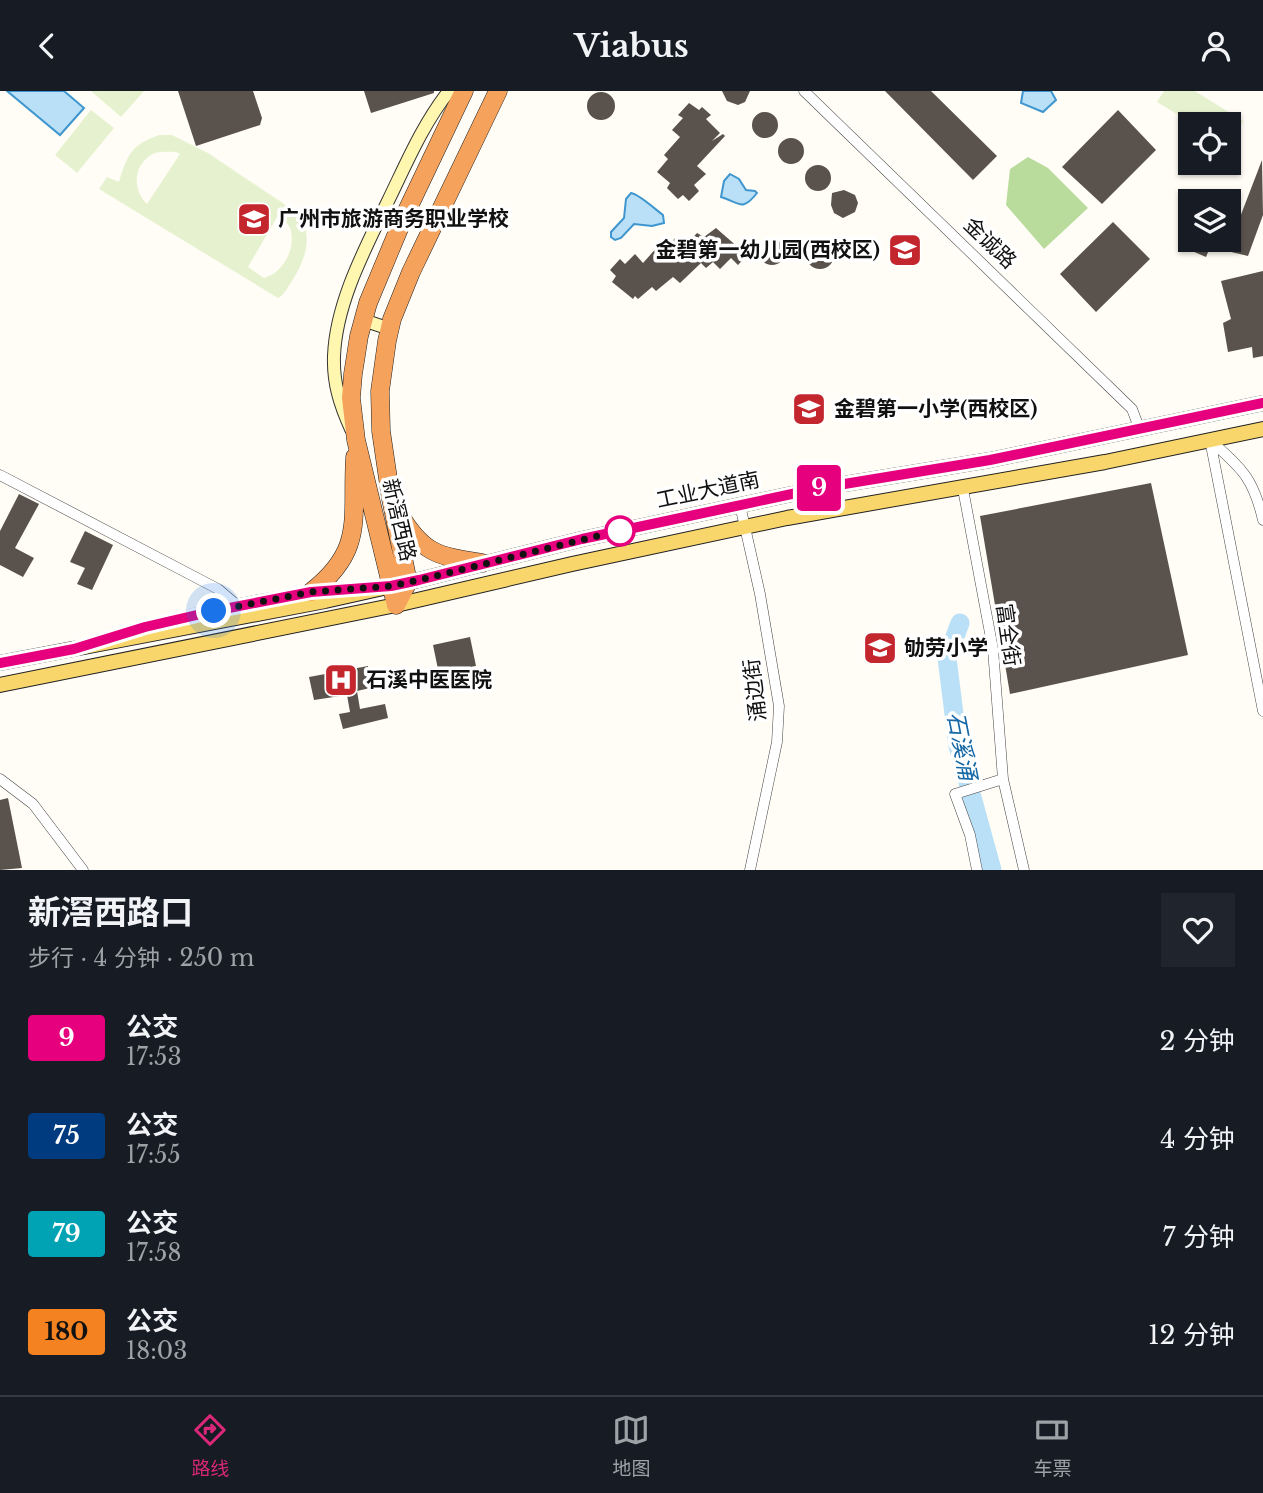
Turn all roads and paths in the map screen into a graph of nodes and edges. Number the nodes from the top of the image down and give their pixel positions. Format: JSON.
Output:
{"nodes":[{"id":1,"x":449,"y":91,"type":"edge"},
{"id":2,"x":464,"y":91,"type":"edge"},
{"id":3,"x":498,"y":91,"type":"edge"},
{"id":4,"x":804,"y":91,"type":"edge"},
{"id":5,"x":363,"y":320,"type":"junction"},
{"id":6,"x":390,"y":329,"type":"junction"},
{"id":7,"x":1263,"y":403,"type":"edge"},
{"id":8,"x":1204,"y":416,"type":"junction"},
{"id":9,"x":1263,"y":429,"type":"edge"},
{"id":10,"x":1140,"y":430,"type":"junction"},
{"id":11,"x":356,"y":440,"type":"junction"},
{"id":12,"x":1210,"y":440,"type":"junction"},
{"id":13,"x":0,"y":475,"type":"edge"},
{"id":14,"x":963,"y":489,"type":"junction"},
{"id":15,"x":391,"y":499,"type":"junction"},
{"id":16,"x":740,"y":505,"type":"junction"},
{"id":17,"x":1263,"y":520,"type":"edge"},
{"id":18,"x":744,"y":527,"type":"junction"},
{"id":19,"x":482,"y":563,"type":"junction"},
{"id":20,"x":400,"y":584,"type":"junction"},
{"id":21,"x":311,"y":592,"type":"junction"},
{"id":22,"x":396,"y":605,"type":"junction"},
{"id":23,"x":238,"y":606,"type":"junction"},
{"id":24,"x":74,"y":649,"type":"junction"},
{"id":25,"x":0,"y":663,"type":"edge"},
{"id":26,"x":0,"y":685,"type":"edge"},
{"id":27,"x":1263,"y":711,"type":"edge"},
{"id":28,"x":0,"y":779,"type":"edge"},
{"id":29,"x":1003,"y":779,"type":"junction"},
{"id":30,"x":83,"y":870,"type":"edge"},
{"id":31,"x":750,"y":870,"type":"edge"},
{"id":32,"x":976,"y":870,"type":"edge"},
{"id":33,"x":1024,"y":870,"type":"edge"}],
"edges":[{"from":1,"to":11,"type":"main road"},
{"from":2,"to":5,"type":"highway","name":"新滘西路"},
{"from":3,"to":6,"type":"highway","name":"新滘西路"},
{"from":4,"to":10,"type":"street","name":"金诚路"},
{"from":5,"to":6,"type":"main road"},
{"from":5,"to":11,"type":"highway","name":"新滘西路"},
{"from":6,"to":15,"type":"highway","name":"新滘西路"},
{"from":7,"to":8,"type":"main road","name":"工业大道南"},
{"from":8,"to":10,"type":"main road","name":"工业大道南"},
{"from":8,"to":12,"type":"main road"},
{"from":9,"to":12,"type":"main road"},
{"from":10,"to":16,"type":"main road","name":"工业大道南"},
{"from":11,"to":20,"type":"highway","name":"新滘西路"},
{"from":11,"to":21,"type":"highway"},
{"from":12,"to":14,"type":"main road"},
{"from":12,"to":17,"type":"street"},
{"from":12,"to":27,"type":"street"},
{"from":13,"to":23,"type":"street"},
{"from":14,"to":18,"type":"main road"},
{"from":14,"to":29,"type":"street","name":"富全街"},
{"from":15,"to":19,"type":"highway"},
{"from":15,"to":20,"type":"highway","name":"新滘西路"},
{"from":16,"to":18,"type":"street","name":"涌边街"},
{"from":16,"to":19,"type":"main road","name":"工业大道南"},
{"from":18,"to":22,"type":"main road"},
{"from":18,"to":31,"type":"street","name":"涌边街"},
{"from":19,"to":20,"type":"main road","name":"工业大道南"},
{"from":20,"to":21,"type":"main road"},
{"from":20,"to":22,"type":"highway","name":"新滘西路"},
{"from":20,"to":24,"type":"main road","name":"工业大道南"},
{"from":21,"to":23,"type":"main road"},
{"from":22,"to":26,"type":"main road"},
{"from":23,"to":24,"type":"main road"},
{"from":24,"to":25,"type":"main road","name":"工业大道南"},
{"from":28,"to":30,"type":"street"},
{"from":29,"to":32,"type":"street"},
{"from":29,"to":33,"type":"street","name":"富全街"}]}
